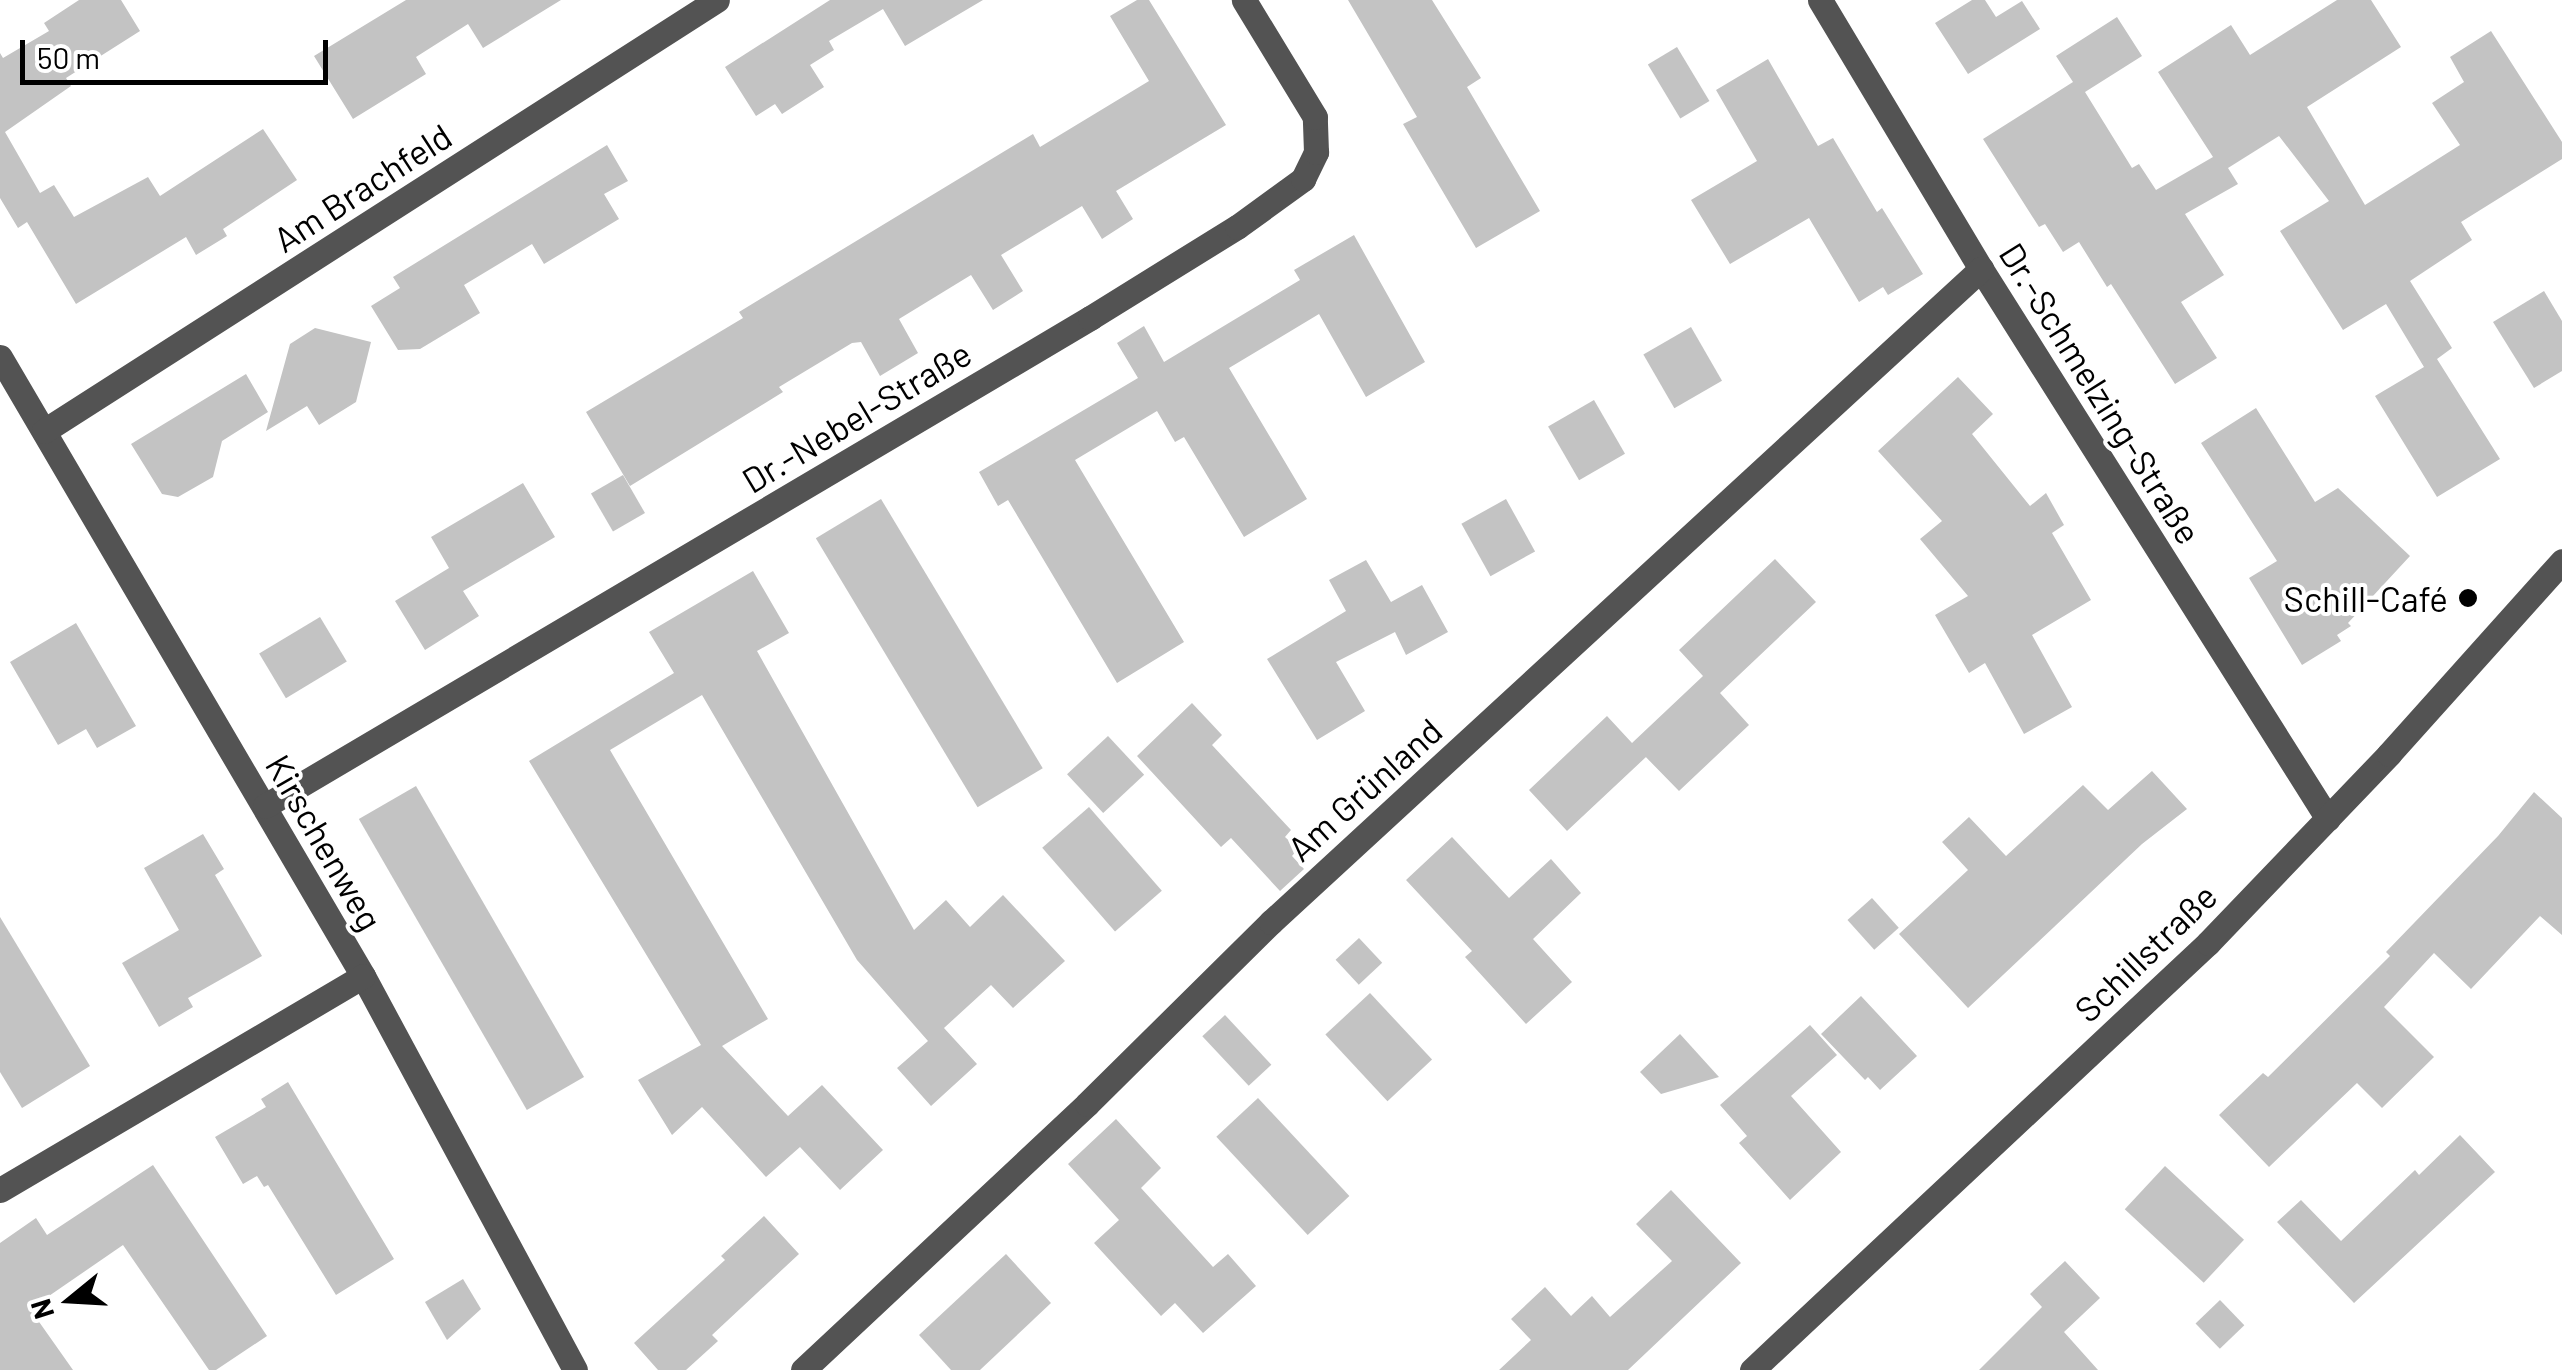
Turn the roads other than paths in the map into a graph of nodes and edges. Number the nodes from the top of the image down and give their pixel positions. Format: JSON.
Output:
{"nodes":[{"id":1,"x":717,"y":0,"type":"edge"},
{"id":2,"x":1244,"y":0,"type":"edge"},
{"id":3,"x":1820,"y":0,"type":"edge"},
{"id":4,"x":1981,"y":269,"type":"junction"},
{"id":5,"x":0,"y":357,"type":"edge"},
{"id":6,"x":44,"y":431,"type":"junction"},
{"id":7,"x":2562,"y":561,"type":"edge"},
{"id":8,"x":265,"y":806,"type":"junction"},
{"id":9,"x":2328,"y":819,"type":"junction"},
{"id":10,"x":363,"y":976,"type":"junction"},
{"id":11,"x":3,"y":1181,"type":"edge"},
{"id":12,"x":575,"y":1370,"type":"edge"},
{"id":13,"x":803,"y":1370,"type":"edge"},
{"id":14,"x":1752,"y":1370,"type":"edge"}],
"edges":[{"from":1,"to":6,"type":"street","name":"Am Brachfeld"},
{"from":2,"to":8,"type":"street","name":"Dr.-Nebel-Straße"},
{"from":3,"to":4,"type":"street","name":"Dr.-Schmelzing-Straße"},
{"from":4,"to":9,"type":"street","name":"Dr.-Schmelzing-Straße"},
{"from":4,"to":13,"type":"street","name":"Am Grünland"},
{"from":5,"to":6,"type":"street","name":"Kirschenweg"},
{"from":6,"to":8,"type":"street","name":"Kirschenweg"},
{"from":7,"to":9,"type":"street","name":"Schillstraße"},
{"from":8,"to":10,"type":"street","name":"Kirschenweg"},
{"from":9,"to":14,"type":"street","name":"Schillstraße"},
{"from":10,"to":11,"type":"street"},
{"from":10,"to":12,"type":"street","name":"Kirschenweg"}]}
